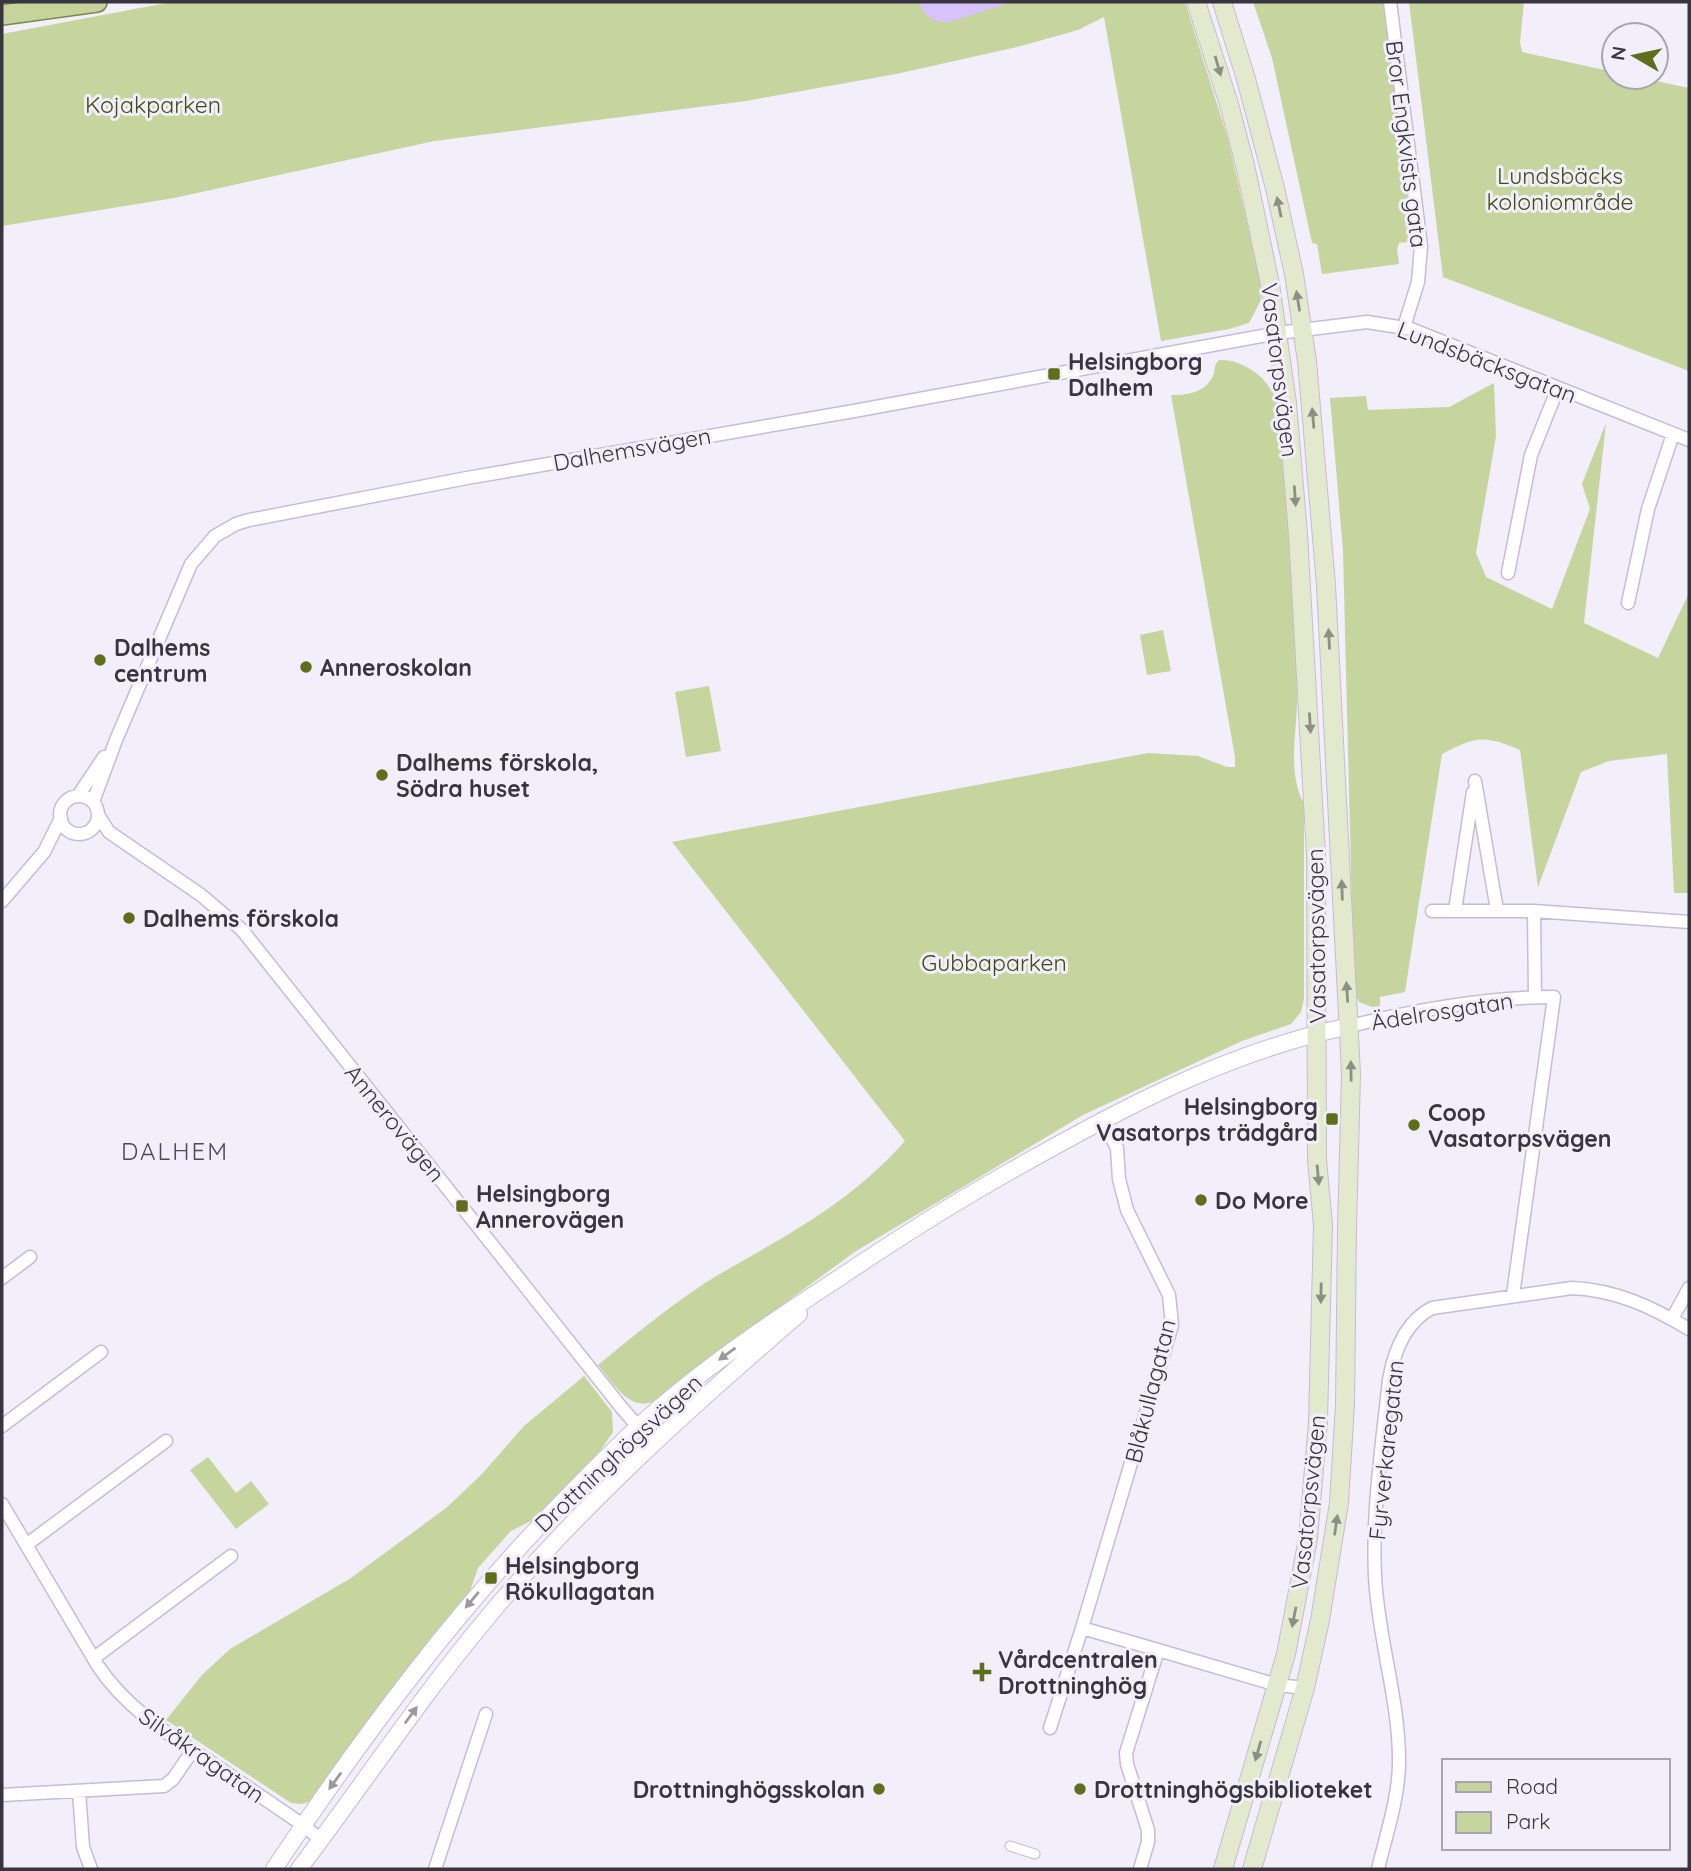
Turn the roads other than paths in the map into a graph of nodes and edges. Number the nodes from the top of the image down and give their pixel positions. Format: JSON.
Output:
{"nodes":[{"id":1,"x":97,"y":2,"type":"edge"},
{"id":2,"x":1196,"y":2,"type":"edge"},
{"id":3,"x":1222,"y":2,"type":"edge"},
{"id":4,"x":1390,"y":2,"type":"edge"},
{"id":5,"x":2,"y":15,"type":"edge"},
{"id":6,"x":1404,"y":327,"type":"junction"},
{"id":7,"x":1302,"y":329,"type":"junction"},
{"id":8,"x":1278,"y":333,"type":"junction"},
{"id":9,"x":1558,"y":388,"type":"junction"},
{"id":10,"x":1673,"y":434,"type":"junction"},
{"id":11,"x":1689,"y":440,"type":"edge"},
{"id":12,"x":1508,"y":573,"type":"dead end"},
{"id":13,"x":1628,"y":603,"type":"dead end"},
{"id":14,"x":116,"y":740,"type":"junction"},
{"id":15,"x":78,"y":796,"type":"junction"},
{"id":16,"x":93,"y":802,"type":"junction"},
{"id":17,"x":98,"y":815,"type":"junction"},
{"id":18,"x":61,"y":818,"type":"junction"},
{"id":19,"x":90,"y":830,"type":"junction"},
{"id":20,"x":73,"y":832,"type":"junction"},
{"id":21,"x":109,"y":832,"type":"junction"},
{"id":22,"x":49,"y":844,"type":"junction"},
{"id":23,"x":2,"y":901,"type":"edge"},
{"id":24,"x":1455,"y":910,"type":"junction"},
{"id":25,"x":1497,"y":910,"type":"junction"},
{"id":26,"x":1432,"y":911,"type":"dead end"},
{"id":27,"x":1534,"y":911,"type":"junction"},
{"id":28,"x":1689,"y":922,"type":"edge"},
{"id":29,"x":1535,"y":997,"type":"junction"},
{"id":30,"x":1350,"y":1026,"type":"junction"},
{"id":31,"x":1317,"y":1033,"type":"junction"},
{"id":32,"x":1102,"y":1119,"type":"junction"},
{"id":33,"x":30,"y":1257,"type":"dead end"},
{"id":34,"x":844,"y":1274,"type":"junction"},
{"id":35,"x":2,"y":1278,"type":"edge"},
{"id":36,"x":1689,"y":1289,"type":"edge"},
{"id":37,"x":1513,"y":1295,"type":"junction"},
{"id":38,"x":1672,"y":1319,"type":"junction"},
{"id":39,"x":1689,"y":1329,"type":"edge"},
{"id":40,"x":102,"y":1352,"type":"dead end"},
{"id":41,"x":2,"y":1426,"type":"edge"},
{"id":42,"x":638,"y":1427,"type":"junction"},
{"id":43,"x":166,"y":1441,"type":"dead end"},
{"id":44,"x":653,"y":1444,"type":"junction"},
{"id":45,"x":2,"y":1504,"type":"edge"},
{"id":46,"x":26,"y":1545,"type":"junction"},
{"id":47,"x":231,"y":1556,"type":"dead end"},
{"id":48,"x":1082,"y":1628,"type":"junction"},
{"id":49,"x":1158,"y":1650,"type":"junction"},
{"id":50,"x":94,"y":1658,"type":"junction"},
{"id":51,"x":1277,"y":1685,"type":"junction"},
{"id":52,"x":1305,"y":1688,"type":"junction"},
{"id":53,"x":486,"y":1714,"type":"dead end"},
{"id":54,"x":1050,"y":1728,"type":"dead end"},
{"id":55,"x":193,"y":1751,"type":"junction"},
{"id":56,"x":79,"y":1791,"type":"junction"},
{"id":57,"x":2,"y":1795,"type":"edge"},
{"id":58,"x":303,"y":1825,"type":"junction"},
{"id":59,"x":321,"y":1840,"type":"junction"},
{"id":60,"x":1010,"y":1846,"type":"dead end"},
{"id":61,"x":1035,"y":1854,"type":"dead end"},
{"id":62,"x":91,"y":1869,"type":"edge"},
{"id":63,"x":274,"y":1869,"type":"edge"},
{"id":64,"x":299,"y":1869,"type":"edge"},
{"id":65,"x":435,"y":1869,"type":"edge"},
{"id":66,"x":1140,"y":1869,"type":"edge"},
{"id":67,"x":1223,"y":1869,"type":"edge"},
{"id":68,"x":1252,"y":1869,"type":"edge"},
{"id":69,"x":1378,"y":1869,"type":"edge"}],
"edges":[{"from":1,"to":5,"type":"main road"},
{"from":2,"to":8,"type":"main road","name":"Vasatorpsvägen","one_way":true},
{"from":7,"to":3,"type":"main road","name":"Vasatorpsvägen","one_way":true},
{"from":4,"to":6,"type":"street","name":"Bror Engkvists gata"},
{"from":6,"to":7,"type":"street","name":"Lundsbäcksgatan"},
{"from":6,"to":9,"type":"street","name":"Lundsbäcksgatan"},
{"from":7,"to":8,"type":"street","name":"Lundsbäcksgatan"},
{"from":30,"to":7,"type":"main road","name":"Vasatorpsvägen","one_way":true},
{"from":8,"to":14,"type":"street","name":"Dalhemsvägen"},
{"from":8,"to":31,"type":"main road","name":"Vasatorpsvägen","one_way":true},
{"from":9,"to":10,"type":"street","name":"Lundsbäcksgatan"},
{"from":9,"to":12,"type":"street"},
{"from":10,"to":11,"type":"street","name":"Lundsbäcksgatan"},
{"from":10,"to":13,"type":"street"},
{"from":14,"to":15,"type":"street","name":"Dalhemsvägen"},
{"from":14,"to":16,"type":"street","name":"Dalhemsvägen"},
{"from":15,"to":16,"type":"street"},
{"from":15,"to":18,"type":"street"},
{"from":16,"to":17,"type":"street"},
{"from":17,"to":19,"type":"street"},
{"from":17,"to":21,"type":"street","name":"Annerovägen"},
{"from":18,"to":20,"type":"street"},
{"from":18,"to":22,"type":"street"},
{"from":19,"to":20,"type":"street"},
{"from":19,"to":21,"type":"street","name":"Annerovägen"},
{"from":20,"to":22,"type":"street"},
{"from":21,"to":42,"type":"street","name":"Annerovägen"},
{"from":22,"to":23,"type":"street"},
{"from":24,"to":25,"type":"street"},
{"from":24,"to":25,"type":"street"},
{"from":24,"to":26,"type":"street"},
{"from":25,"to":27,"type":"street"},
{"from":27,"to":28,"type":"street"},
{"from":27,"to":29,"type":"street"},
{"from":29,"to":30,"type":"street","name":"Ädelrosgatan"},
{"from":29,"to":37,"type":"street"},
{"from":30,"to":31,"type":"street","name":"Drottninghögsvägen"},
{"from":52,"to":30,"type":"main road","name":"Vasatorpsvägen","one_way":true},
{"from":31,"to":32,"type":"street","name":"Drottninghögsvägen"},
{"from":31,"to":51,"type":"main road","name":"Vasatorpsvägen","one_way":true},
{"from":32,"to":34,"type":"street","name":"Drottninghögsvägen"},
{"from":32,"to":48,"type":"street","name":"Blåkullagatan"},
{"from":33,"to":35,"type":"street"},
{"from":34,"to":42,"type":"street","name":"Drottninghögsvägen","one_way":true},
{"from":34,"to":44,"type":"street","name":"Drottninghögsvägen"},
{"from":36,"to":38,"type":"street"},
{"from":37,"to":38,"type":"street","name":"Fyrverkaregatan"},
{"from":37,"to":69,"type":"street","name":"Fyrverkaregatan"},
{"from":38,"to":39,"type":"street","name":"Fyrverkaregatan"},
{"from":40,"to":41,"type":"street"},
{"from":42,"to":44,"type":"street","name":"Annerovägen"},
{"from":42,"to":58,"type":"street","name":"Drottninghögsvägen","one_way":true},
{"from":43,"to":46,"type":"street"},
{"from":59,"to":44,"type":"street","name":"Drottninghögsvägen","one_way":true},
{"from":45,"to":46,"type":"street","name":"Silvåkragatan"},
{"from":46,"to":50,"type":"street","name":"Silvåkragatan"},
{"from":47,"to":50,"type":"street"},
{"from":48,"to":49,"type":"street"},
{"from":48,"to":54,"type":"street","name":"Blåkullagatan"},
{"from":49,"to":51,"type":"street"},
{"from":49,"to":66,"type":"street"},
{"from":50,"to":55,"type":"street","name":"Silvåkragatan"},
{"from":51,"to":52,"type":"street"},
{"from":51,"to":67,"type":"main road","name":"Vasatorpsvägen","one_way":true},
{"from":52,"to":68,"type":"main road","name":"Vasatorpsvägen"},
{"from":53,"to":65,"type":"street"},
{"from":55,"to":56,"type":"street"},
{"from":55,"to":58,"type":"street","name":"Silvåkragatan"},
{"from":56,"to":57,"type":"street"},
{"from":56,"to":62,"type":"street"},
{"from":58,"to":59,"type":"street","name":"Silvåkragatan"},
{"from":58,"to":63,"type":"street","name":"Drottninghögsvägen"},
{"from":59,"to":64,"type":"street","name":"Drottninghögsvägen"},
{"from":60,"to":61,"type":"street"}]}
